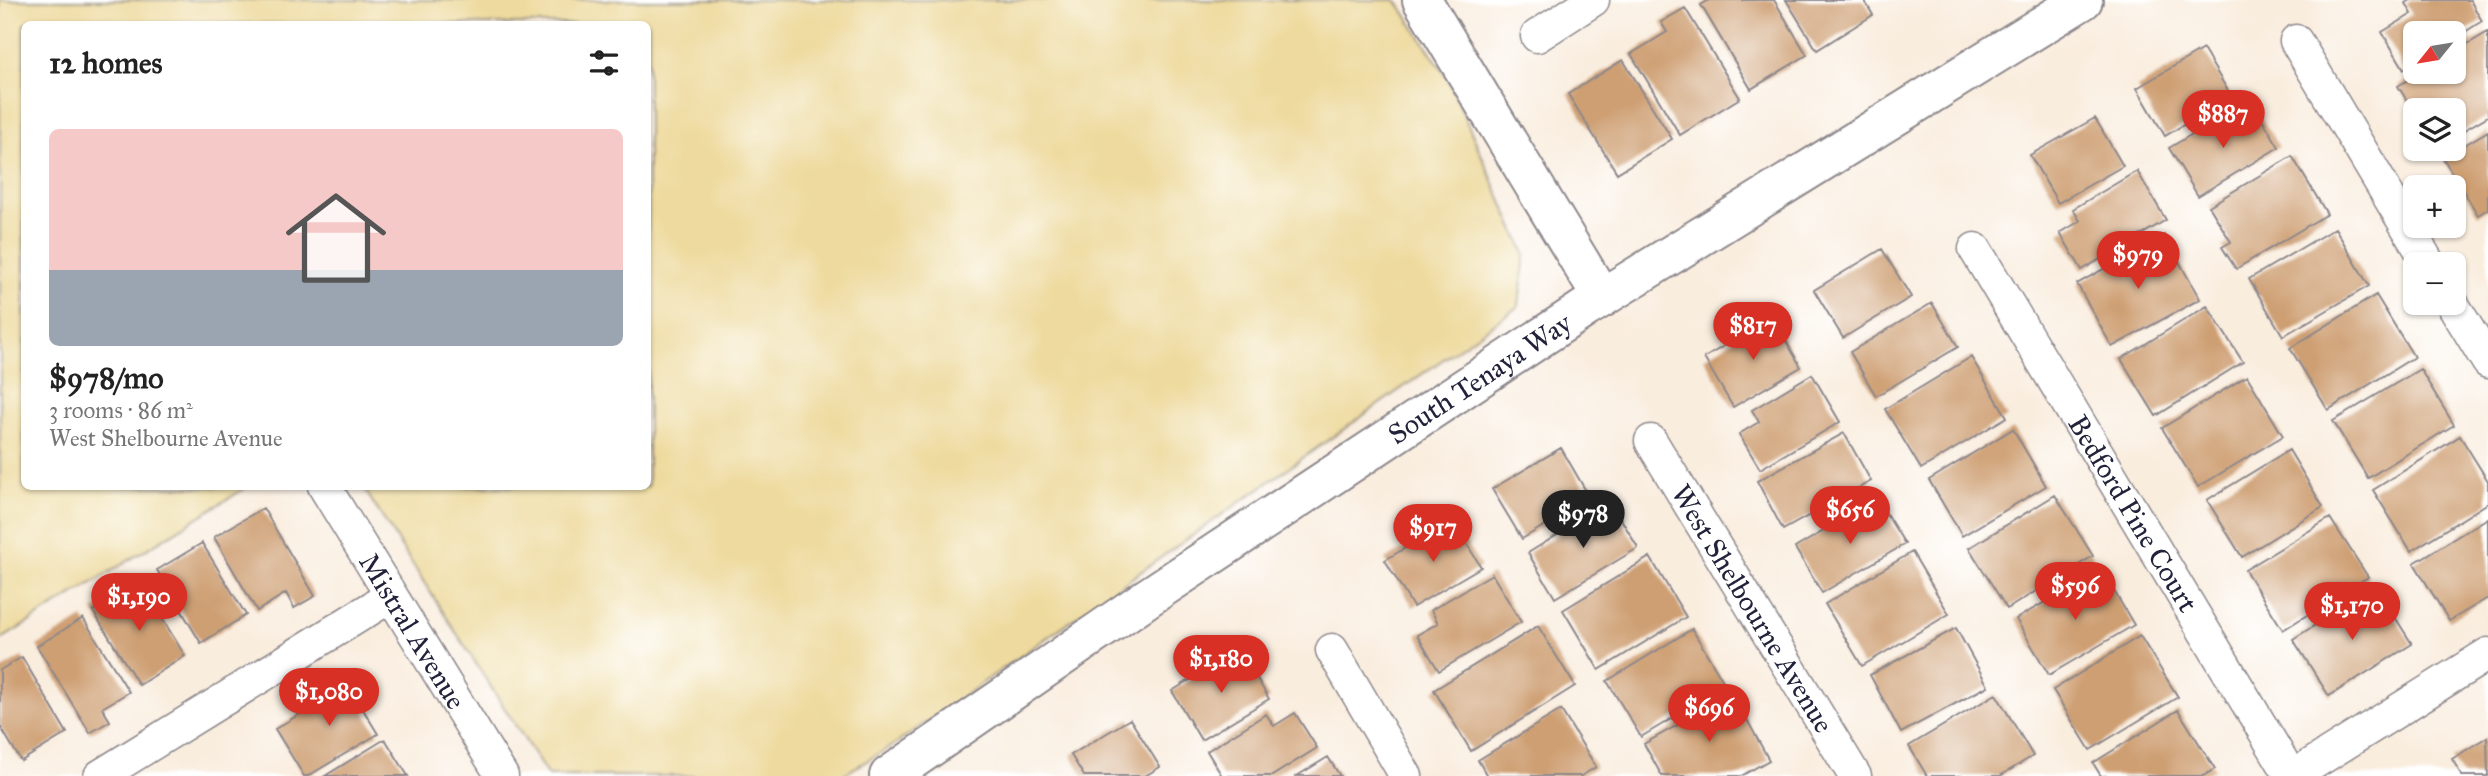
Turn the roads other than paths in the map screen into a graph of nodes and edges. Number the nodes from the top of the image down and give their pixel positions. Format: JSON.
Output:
{"nodes":[{"id":1,"x":1422,"y":0,"type":"edge"},
{"id":2,"x":1593,"y":0,"type":"edge"},
{"id":3,"x":2083,"y":0,"type":"edge"},
{"id":4,"x":1537,"y":36,"type":"dead end"},
{"id":5,"x":2296,"y":41,"type":"dead end"},
{"id":6,"x":1975,"y":249,"type":"dead end"},
{"id":7,"x":2422,"y":252,"type":"edge"},
{"id":8,"x":1602,"y":298,"type":"junction"},
{"id":9,"x":2459,"y":315,"type":"edge"},
{"id":10,"x":2488,"y":362,"type":"edge"},
{"id":11,"x":1651,"y":441,"type":"dead end"},
{"id":12,"x":326,"y":490,"type":"edge"},
{"id":13,"x":391,"y":596,"type":"junction"},
{"id":14,"x":1332,"y":650,"type":"dead end"},
{"id":15,"x":2488,"y":654,"type":"edge"},
{"id":16,"x":100,"y":776,"type":"edge"},
{"id":17,"x":502,"y":776,"type":"edge"},
{"id":18,"x":889,"y":776,"type":"edge"},
{"id":19,"x":1406,"y":776,"type":"edge"},
{"id":20,"x":1855,"y":776,"type":"edge"},
{"id":21,"x":2292,"y":776,"type":"edge"}],
"edges":[{"from":1,"to":8,"type":"street"},
{"from":2,"to":4,"type":"street"},
{"from":3,"to":8,"type":"street","name":"South Tenaya Way"},
{"from":5,"to":7,"type":"street"},
{"from":6,"to":21,"type":"street","name":"Bedford Pine Court"},
{"from":8,"to":18,"type":"street","name":"South Tenaya Way"},
{"from":9,"to":10,"type":"street"},
{"from":11,"to":20,"type":"street","name":"West Shelbourne Avenue"},
{"from":12,"to":13,"type":"street","name":"Mistral Avenue"},
{"from":13,"to":16,"type":"street"},
{"from":13,"to":17,"type":"street","name":"Mistral Avenue"},
{"from":14,"to":19,"type":"street"},
{"from":15,"to":21,"type":"street"}]}
